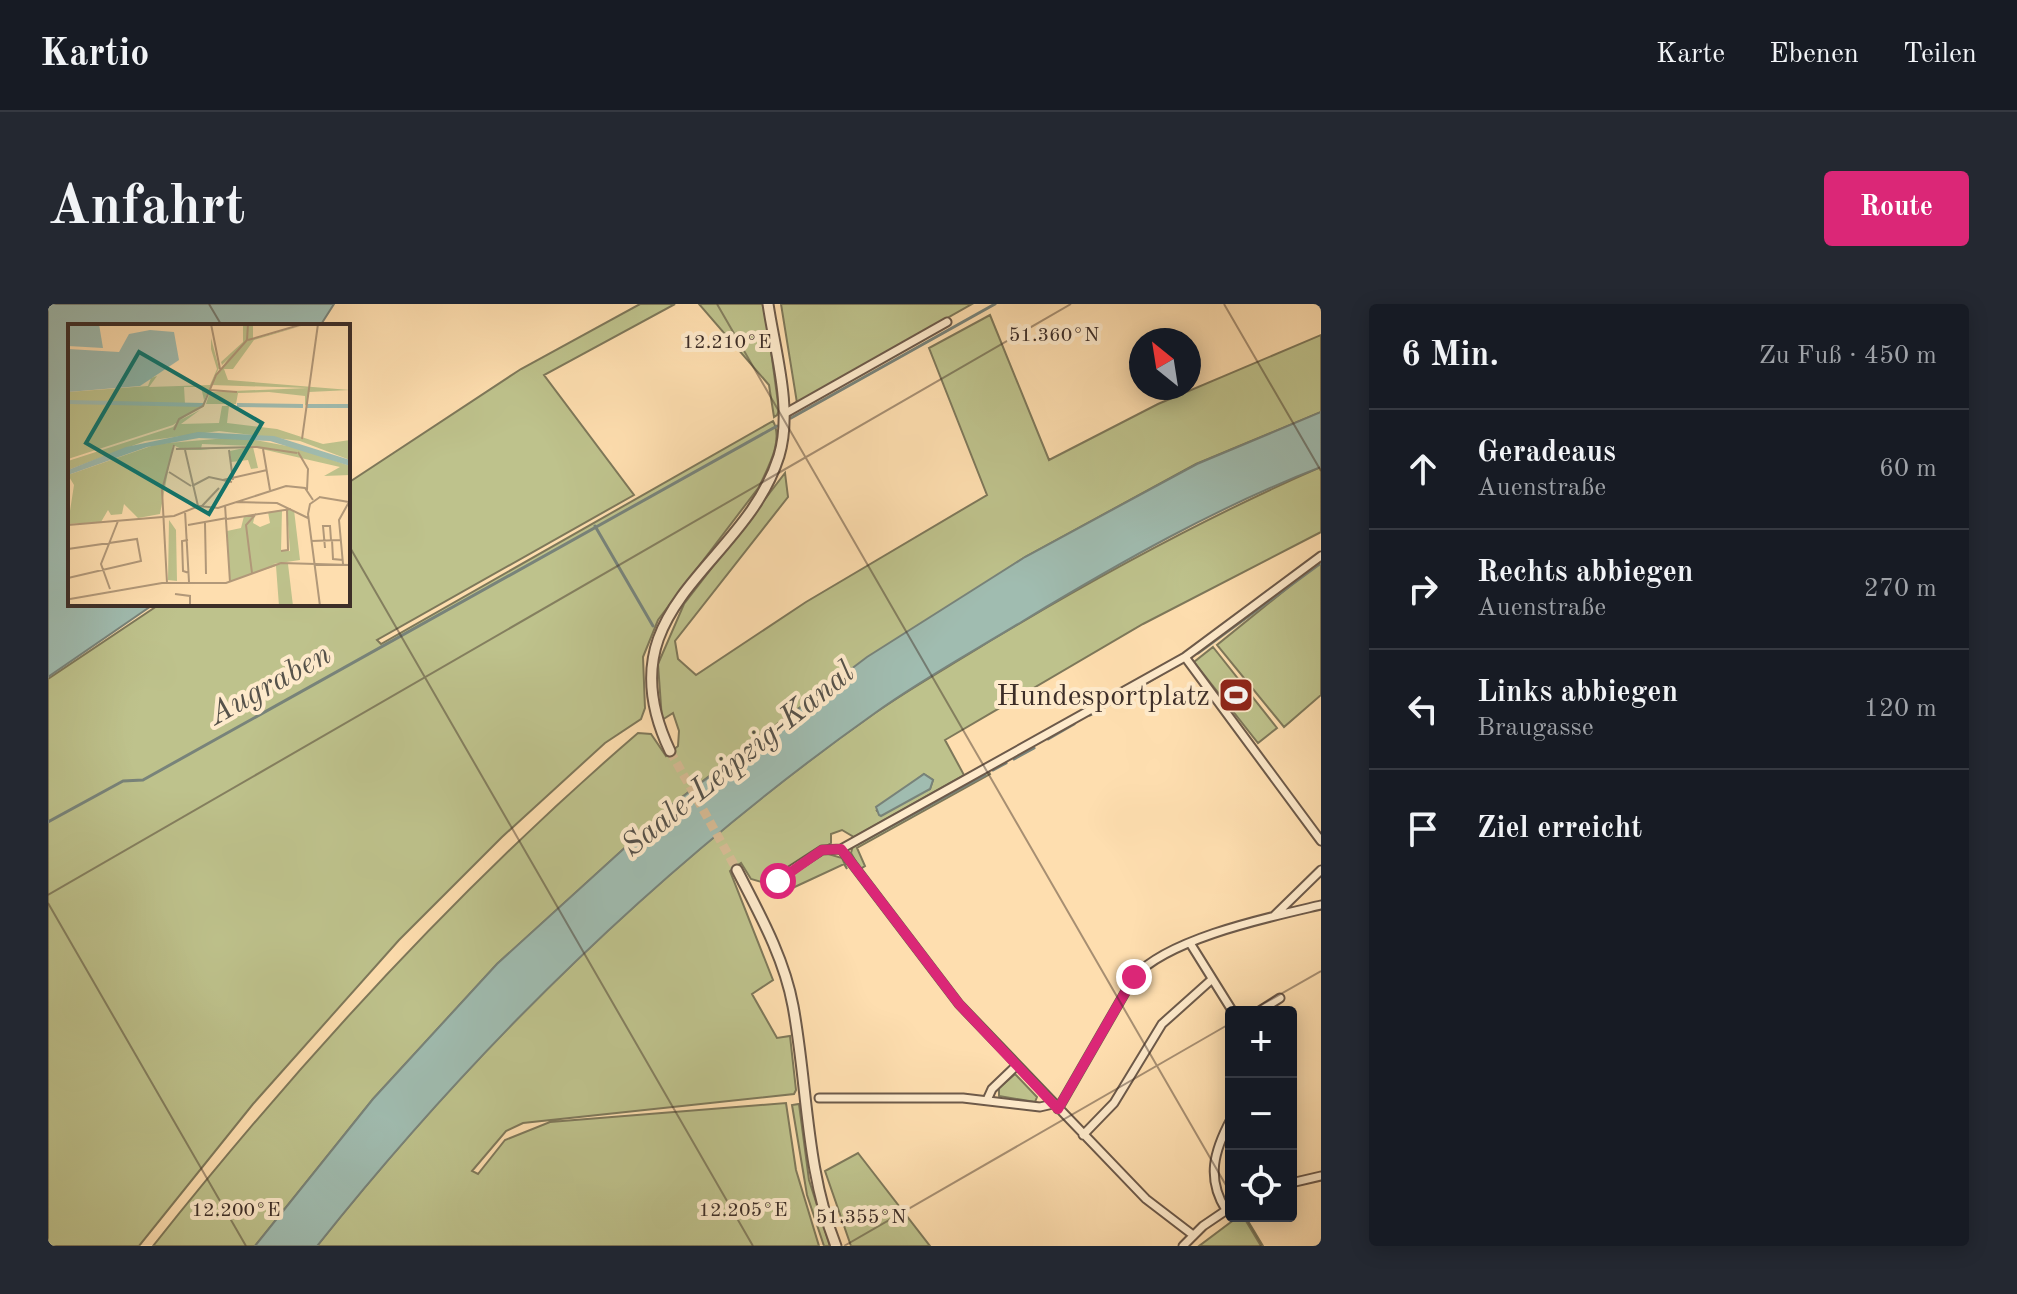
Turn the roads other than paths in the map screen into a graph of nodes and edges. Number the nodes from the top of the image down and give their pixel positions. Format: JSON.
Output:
{"nodes":[{"id":1,"x":768,"y":304,"type":"edge"},
{"id":2,"x":947,"y":322,"type":"dead end"},
{"id":3,"x":784,"y":414,"type":"junction"},
{"id":4,"x":1321,"y":556,"type":"edge"},
{"id":5,"x":1185,"y":657,"type":"junction"},
{"id":6,"x":670,"y":751,"type":"tunnel mouth"},
{"id":7,"x":1321,"y":841,"type":"edge"},
{"id":8,"x":841,"y":849,"type":"junction"},
{"id":9,"x":737,"y":870,"type":"tunnel mouth"},
{"id":10,"x":1321,"y":870,"type":"edge"},
{"id":11,"x":768,"y":885,"type":"dead end"},
{"id":12,"x":1321,"y":905,"type":"edge"},
{"id":13,"x":1274,"y":916,"type":"junction"},
{"id":14,"x":1190,"y":943,"type":"junction"},
{"id":15,"x":1210,"y":981,"type":"junction"},
{"id":16,"x":1280,"y":998,"type":"dead end"},
{"id":17,"x":1229,"y":1006,"type":"edge"},
{"id":18,"x":1267,"y":1006,"type":"edge"},
{"id":19,"x":1016,"y":1066,"type":"junction"},
{"id":20,"x":819,"y":1098,"type":"dead end"},
{"id":21,"x":987,"y":1100,"type":"junction"},
{"id":22,"x":1055,"y":1106,"type":"junction"},
{"id":23,"x":1225,"y":1132,"type":"edge"},
{"id":24,"x":1083,"y":1135,"type":"junction"},
{"id":25,"x":1321,"y":1176,"type":"edge"},
{"id":26,"x":1297,"y":1182,"type":"edge"},
{"id":27,"x":1225,"y":1205,"type":"edge"},
{"id":28,"x":1225,"y":1211,"type":"edge"},
{"id":29,"x":1193,"y":1235,"type":"junction"},
{"id":30,"x":836,"y":1246,"type":"edge"},
{"id":31,"x":1183,"y":1246,"type":"edge"}],
"edges":[{"from":1,"to":3,"type":"street"},
{"from":2,"to":3,"type":"street"},
{"from":3,"to":6,"type":"street"},
{"from":4,"to":5,"type":"street"},
{"from":5,"to":7,"type":"street"},
{"from":5,"to":8,"type":"street"},
{"from":8,"to":11,"type":"street"},
{"from":8,"to":19,"type":"street"},
{"from":9,"to":30,"type":"street"},
{"from":10,"to":13,"type":"street"},
{"from":12,"to":13,"type":"street"},
{"from":13,"to":14,"type":"street"},
{"from":14,"to":15,"type":"street"},
{"from":14,"to":22,"type":"street"},
{"from":15,"to":17,"type":"street"},
{"from":15,"to":24,"type":"street"},
{"from":16,"to":18,"type":"street"},
{"from":19,"to":21,"type":"street"},
{"from":19,"to":22,"type":"street"},
{"from":20,"to":21,"type":"street"},
{"from":21,"to":22,"type":"street"},
{"from":22,"to":24,"type":"street"},
{"from":23,"to":27,"type":"street"},
{"from":24,"to":29,"type":"street"},
{"from":25,"to":26,"type":"street"},
{"from":28,"to":29,"type":"street"},
{"from":29,"to":31,"type":"street"}]}
